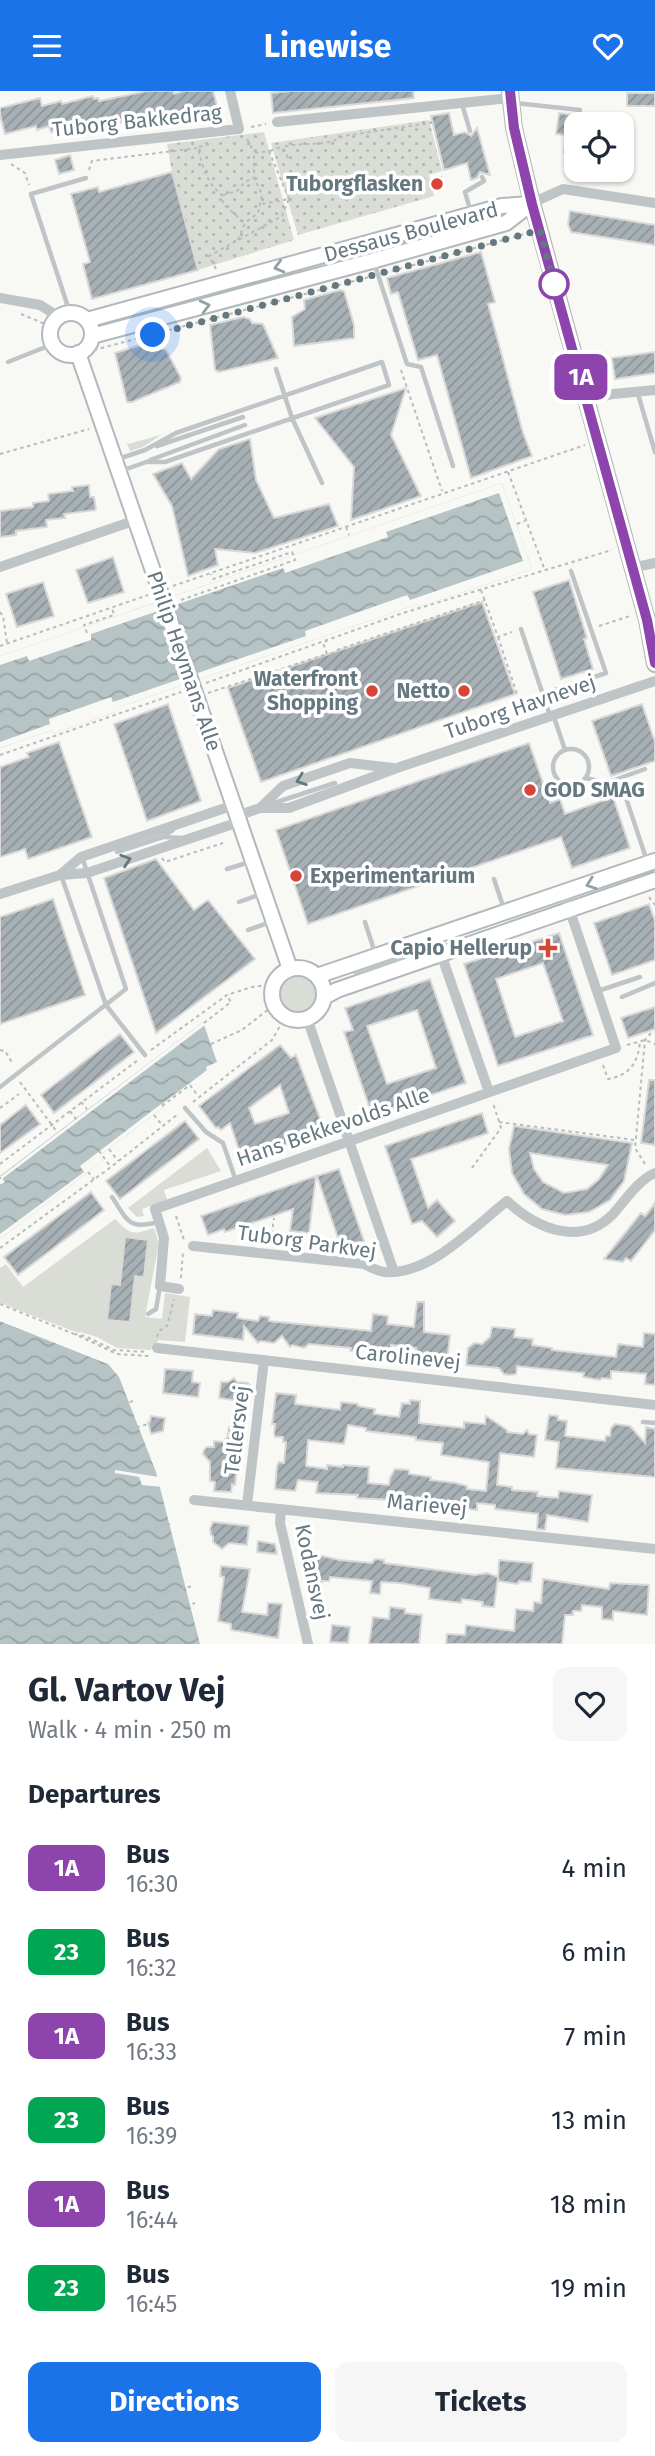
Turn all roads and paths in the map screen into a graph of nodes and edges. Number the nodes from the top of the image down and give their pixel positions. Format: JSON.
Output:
{"nodes":[{"id":1,"x":230,"y":91,"type":"edge"},
{"id":2,"x":510,"y":97,"type":"edge"},
{"id":3,"x":462,"y":103,"type":"junction"},
{"id":4,"x":427,"y":107,"type":"junction"},
{"id":5,"x":580,"y":110,"type":"dead end"},
{"id":6,"x":277,"y":122,"type":"joint"},
{"id":7,"x":239,"y":129,"type":"junction"},
{"id":8,"x":470,"y":131,"type":"dead end"},
{"id":9,"x":246,"y":138,"type":"dead end"},
{"id":10,"x":211,"y":144,"type":"dead end"},
{"id":11,"x":283,"y":147,"type":"junction"},
{"id":12,"x":198,"y":148,"type":"junction"},
{"id":13,"x":269,"y":151,"type":"junction"},
{"id":14,"x":254,"y":153,"type":"junction"},
{"id":15,"x":3,"y":154,"type":"edge"},
{"id":16,"x":288,"y":158,"type":"dead end"},
{"id":17,"x":254,"y":177,"type":"junction"},
{"id":18,"x":482,"y":177,"type":"dead end"},
{"id":19,"x":86,"y":178,"type":"joint"},
{"id":20,"x":31,"y":194,"type":"junction"},
{"id":21,"x":222,"y":195,"type":"junction"},
{"id":22,"x":291,"y":199,"type":"junction"},
{"id":23,"x":655,"y":203,"type":"edge"},
{"id":24,"x":260,"y":204,"type":"junction"},
{"id":25,"x":532,"y":204,"type":"junction"},
{"id":26,"x":472,"y":215,"type":"junction"},
{"id":27,"x":245,"y":223,"type":"junction"},
{"id":28,"x":540,"y":230,"type":"junction"},
{"id":29,"x":238,"y":240,"type":"junction"},
{"id":30,"x":368,"y":243,"type":"junction"},
{"id":31,"x":374,"y":268,"type":"junction"},
{"id":32,"x":216,"y":269,"type":"dead end"},
{"id":33,"x":0,"y":298,"type":"edge"},
{"id":34,"x":18,"y":313,"type":"dead end"},
{"id":35,"x":60,"y":319,"type":"junction"},
{"id":36,"x":86,"y":320,"type":"junction"},
{"id":37,"x":53,"y":344,"type":"junction"},
{"id":38,"x":85,"y":345,"type":"junction"},
{"id":39,"x":8,"y":362,"type":"dead end"},
{"id":40,"x":407,"y":364,"type":"junction"},
{"id":41,"x":276,"y":369,"type":"dead end"},
{"id":42,"x":407,"y":385,"type":"junction"},
{"id":43,"x":401,"y":386,"type":"dead end"},
{"id":44,"x":655,"y":390,"type":"edge"},
{"id":45,"x":637,"y":393,"type":"junction"},
{"id":46,"x":283,"y":396,"type":"junction"},
{"id":47,"x":587,"y":400,"type":"junction"},
{"id":48,"x":243,"y":417,"type":"dead end"},
{"id":49,"x":292,"y":418,"type":"junction"},
{"id":50,"x":103,"y":425,"type":"junction"},
{"id":51,"x":245,"y":425,"type":"dead end"},
{"id":52,"x":77,"y":432,"type":"junction"},
{"id":53,"x":79,"y":437,"type":"dead end"},
{"id":54,"x":597,"y":442,"type":"junction"},
{"id":55,"x":145,"y":450,"type":"junction"},
{"id":56,"x":655,"y":452,"type":"edge"},
{"id":57,"x":0,"y":454,"type":"edge"},
{"id":58,"x":146,"y":462,"type":"junction"},
{"id":59,"x":117,"y":465,"type":"junction"},
{"id":60,"x":453,"y":466,"type":"dead end"},
{"id":61,"x":508,"y":470,"type":"junction"},
{"id":62,"x":322,"y":483,"type":"dead end"},
{"id":63,"x":443,"y":493,"type":"junction"},
{"id":64,"x":136,"y":520,"type":"junction"},
{"id":65,"x":526,"y":521,"type":"junction"},
{"id":66,"x":517,"y":524,"type":"dead end"},
{"id":67,"x":346,"y":526,"type":"junction"},
{"id":68,"x":349,"y":535,"type":"dead end"},
{"id":69,"x":655,"y":562,"type":"edge"},
{"id":70,"x":0,"y":567,"type":"edge"},
{"id":71,"x":632,"y":568,"type":"junction"},
{"id":72,"x":544,"y":569,"type":"dead end"},
{"id":73,"x":571,"y":571,"type":"dead end"},
{"id":74,"x":211,"y":573,"type":"junction"},
{"id":75,"x":511,"y":580,"type":"dead end"},
{"id":76,"x":481,"y":589,"type":"junction"},
{"id":77,"x":160,"y":590,"type":"junction"},
{"id":78,"x":181,"y":600,"type":"dead end"},
{"id":79,"x":485,"y":600,"type":"junction"},
{"id":80,"x":112,"y":608,"type":"junction"},
{"id":81,"x":0,"y":612,"type":"edge"},
{"id":82,"x":646,"y":616,"type":"junction"},
{"id":83,"x":603,"y":625,"type":"dead end"},
{"id":84,"x":522,"y":629,"type":"joint"},
{"id":85,"x":87,"y":633,"type":"dead end"},
{"id":86,"x":498,"y":637,"type":"junction"},
{"id":87,"x":655,"y":637,"type":"edge"},
{"id":88,"x":327,"y":639,"type":"junction"},
{"id":89,"x":7,"y":644,"type":"junction"},
{"id":90,"x":0,"y":646,"type":"edge"},
{"id":91,"x":327,"y":654,"type":"junction"},
{"id":92,"x":246,"y":663,"type":"dead end"},
{"id":93,"x":655,"y":664,"type":"edge"},
{"id":94,"x":248,"y":668,"type":"junction"},
{"id":95,"x":655,"y":681,"type":"edge"},
{"id":96,"x":194,"y":693,"type":"junction"},
{"id":97,"x":543,"y":694,"type":"junction"},
{"id":98,"x":148,"y":697,"type":"dead end"},
{"id":99,"x":150,"y":703,"type":"junction"},
{"id":100,"x":552,"y":716,"type":"junction"},
{"id":101,"x":527,"y":724,"type":"junction"},
{"id":102,"x":565,"y":750,"type":"junction"},
{"id":103,"x":0,"y":755,"type":"edge"},
{"id":104,"x":397,"y":768,"type":"junction"},
{"id":105,"x":645,"y":769,"type":"dead end"},
{"id":106,"x":586,"y":778,"type":"junction"},
{"id":107,"x":335,"y":783,"type":"dead end"},
{"id":108,"x":618,"y":793,"type":"dead end"},
{"id":109,"x":260,"y":808,"type":"junction"},
{"id":110,"x":237,"y":814,"type":"junction"},
{"id":111,"x":185,"y":821,"type":"junction"},
{"id":112,"x":163,"y":837,"type":"junction"},
{"id":113,"x":191,"y":839,"type":"junction"},
{"id":114,"x":223,"y":843,"type":"dead end"},
{"id":115,"x":117,"y":852,"type":"dead end"},
{"id":116,"x":81,"y":857,"type":"junction"},
{"id":117,"x":253,"y":861,"type":"junction"},
{"id":118,"x":164,"y":862,"type":"dead end"},
{"id":119,"x":651,"y":862,"type":"edge"},
{"id":120,"x":227,"y":869,"type":"dead end"},
{"id":121,"x":87,"y":873,"type":"junction"},
{"id":122,"x":60,"y":875,"type":"junction"},
{"id":123,"x":494,"y":879,"type":"dead end"},
{"id":124,"x":655,"y":880,"type":"edge"},
{"id":125,"x":264,"y":893,"type":"junction"},
{"id":126,"x":0,"y":894,"type":"edge"},
{"id":127,"x":564,"y":894,"type":"junction"},
{"id":128,"x":655,"y":897,"type":"edge"},
{"id":129,"x":239,"y":902,"type":"dead end"},
{"id":130,"x":655,"y":905,"type":"edge"},
{"id":131,"x":569,"y":910,"type":"junction"},
{"id":132,"x":506,"y":913,"type":"junction"},
{"id":133,"x":274,"y":921,"type":"junction"},
{"id":134,"x":365,"y":922,"type":"dead end"},
{"id":135,"x":248,"y":930,"type":"dead end"},
{"id":136,"x":451,"y":932,"type":"junction"},
{"id":137,"x":441,"y":954,"type":"junction"},
{"id":138,"x":410,"y":955,"type":"junction"},
{"id":139,"x":376,"y":957,"type":"junction"},
{"id":140,"x":290,"y":969,"type":"junction"},
{"id":141,"x":356,"y":973,"type":"dead end"},
{"id":142,"x":317,"y":976,"type":"junction"},
{"id":143,"x":640,"y":977,"type":"dead end"},
{"id":144,"x":655,"y":983,"type":"edge"},
{"id":145,"x":274,"y":984,"type":"junction"},
{"id":146,"x":597,"y":991,"type":"junction"},
{"id":147,"x":226,"y":995,"type":"junction"},
{"id":148,"x":324,"y":997,"type":"junction"},
{"id":149,"x":622,"y":997,"type":"dead end"},
{"id":150,"x":106,"y":1005,"type":"junction"},
{"id":151,"x":274,"y":1005,"type":"junction"},
{"id":152,"x":285,"y":1017,"type":"junction"},
{"id":153,"x":307,"y":1019,"type":"junction"},
{"id":154,"x":204,"y":1024,"type":"dead end"},
{"id":155,"x":655,"y":1032,"type":"edge"},
{"id":156,"x":645,"y":1040,"type":"junction"},
{"id":157,"x":640,"y":1041,"type":"junction"},
{"id":158,"x":211,"y":1044,"type":"dead end"},
{"id":159,"x":655,"y":1044,"type":"edge"},
{"id":160,"x":616,"y":1048,"type":"junction"},
{"id":161,"x":0,"y":1050,"type":"edge"},
{"id":162,"x":600,"y":1054,"type":"junction"},
{"id":163,"x":145,"y":1055,"type":"junction"},
{"id":164,"x":17,"y":1074,"type":"junction"},
{"id":165,"x":0,"y":1087,"type":"edge"},
{"id":166,"x":19,"y":1094,"type":"dead end"},
{"id":167,"x":199,"y":1097,"type":"junction"},
{"id":168,"x":491,"y":1097,"type":"junction"},
{"id":169,"x":81,"y":1102,"type":"junction"},
{"id":170,"x":162,"y":1105,"type":"dead end"},
{"id":171,"x":0,"y":1108,"type":"edge"},
{"id":172,"x":185,"y":1108,"type":"junction"},
{"id":173,"x":87,"y":1109,"type":"dead end"},
{"id":174,"x":69,"y":1110,"type":"junction"},
{"id":175,"x":154,"y":1115,"type":"dead end"},
{"id":176,"x":499,"y":1122,"type":"junction"},
{"id":177,"x":51,"y":1124,"type":"junction"},
{"id":178,"x":162,"y":1126,"type":"junction"},
{"id":179,"x":57,"y":1132,"type":"dead end"},
{"id":180,"x":636,"y":1140,"type":"junction"},
{"id":181,"x":349,"y":1142,"type":"junction"},
{"id":182,"x":109,"y":1149,"type":"dead end"},
{"id":183,"x":118,"y":1161,"type":"junction"},
{"id":184,"x":0,"y":1164,"type":"edge"},
{"id":185,"x":111,"y":1167,"type":"junction"},
{"id":186,"x":472,"y":1168,"type":"dead end"},
{"id":187,"x":88,"y":1172,"type":"dead end"},
{"id":188,"x":653,"y":1173,"type":"edge"},
{"id":189,"x":94,"y":1179,"type":"junction"},
{"id":190,"x":236,"y":1181,"type":"junction"},
{"id":191,"x":112,"y":1198,"type":"dead end"},
{"id":192,"x":42,"y":1207,"type":"dead end"},
{"id":193,"x":47,"y":1213,"type":"junction"},
{"id":194,"x":274,"y":1218,"type":"dead end"},
{"id":195,"x":159,"y":1221,"type":"junction"},
{"id":196,"x":193,"y":1246,"type":"dead end"},
{"id":197,"x":0,"y":1248,"type":"edge"},
{"id":198,"x":270,"y":1254,"type":"junction"},
{"id":199,"x":394,"y":1272,"type":"junction"},
{"id":200,"x":160,"y":1286,"type":"junction"},
{"id":201,"x":179,"y":1289,"type":"dead end"},
{"id":202,"x":0,"y":1304,"type":"edge"},
{"id":203,"x":148,"y":1314,"type":"dead end"},
{"id":204,"x":74,"y":1334,"type":"junction"},
{"id":205,"x":157,"y":1348,"type":"joint"},
{"id":206,"x":141,"y":1357,"type":"dead end"},
{"id":207,"x":264,"y":1360,"type":"junction"},
{"id":208,"x":133,"y":1401,"type":"dead end"},
{"id":209,"x":655,"y":1405,"type":"edge"},
{"id":210,"x":90,"y":1416,"type":"dead end"},
{"id":211,"x":643,"y":1422,"type":"dead end"},
{"id":212,"x":655,"y":1423,"type":"edge"},
{"id":213,"x":148,"y":1424,"type":"dead end"},
{"id":214,"x":96,"y":1439,"type":"dead end"},
{"id":215,"x":194,"y":1500,"type":"dead end"},
{"id":216,"x":247,"y":1505,"type":"junction"},
{"id":217,"x":281,"y":1509,"type":"junction"},
{"id":218,"x":170,"y":1524,"type":"dead end"},
{"id":219,"x":113,"y":1539,"type":"dead end"},
{"id":220,"x":655,"y":1549,"type":"edge"},
{"id":221,"x":193,"y":1586,"type":"dead end"},
{"id":222,"x":133,"y":1600,"type":"dead end"},
{"id":223,"x":194,"y":1603,"type":"dead end"},
{"id":224,"x":145,"y":1616,"type":"dead end"},
{"id":225,"x":308,"y":1644,"type":"edge"}],
"edges":[{"from":1,"to":7,"type":"street","name":"Tuborg Bakkedrag"},
{"from":2,"to":3,"type":"street"},
{"from":2,"to":5,"type":"lane"},
{"from":2,"to":25,"type":"street"},
{"from":3,"to":4,"type":"street"},
{"from":3,"to":8,"type":"lane"},
{"from":4,"to":6,"type":"street"},
{"from":4,"to":11,"type":"path"},
{"from":6,"to":7,"type":"path"},
{"from":7,"to":15,"type":"street","name":"Tuborg Bakkedrag"},
{"from":9,"to":14,"type":"path"},
{"from":10,"to":12,"type":"path"},
{"from":11,"to":13,"type":"path"},
{"from":11,"to":16,"type":"path"},
{"from":12,"to":19,"type":"path"},
{"from":12,"to":21,"type":"path"},
{"from":13,"to":14,"type":"path"},
{"from":13,"to":22,"type":"path"},
{"from":14,"to":17,"type":"path"},
{"from":15,"to":20,"type":"path"},
{"from":17,"to":21,"type":"path"},
{"from":17,"to":24,"type":"path"},
{"from":18,"to":26,"type":"lane"},
{"from":19,"to":20,"type":"lane"},
{"from":20,"to":35,"type":"lane"},
{"from":21,"to":27,"type":"path"},
{"from":22,"to":24,"type":"path"},
{"from":22,"to":29,"type":"path"},
{"from":23,"to":25,"type":"street"},
{"from":24,"to":27,"type":"path"},
{"from":25,"to":26,"type":"street","name":"Dessaus Boulevard"},
{"from":25,"to":28,"type":"street"},
{"from":25,"to":31,"type":"street","name":"Dessaus Boulevard"},
{"from":26,"to":30,"type":"street","name":"Dessaus Boulevard"},
{"from":27,"to":29,"type":"path"},
{"from":28,"to":31,"type":"path"},
{"from":28,"to":47,"type":"street"},
{"from":29,"to":32,"type":"path"},
{"from":30,"to":31,"type":"lane"},
{"from":30,"to":36,"type":"street","name":"Dessaus Boulevard","one_way":true},
{"from":38,"to":31,"type":"street","name":"Dessaus Boulevard","one_way":true},
{"from":31,"to":38,"type":"path"},
{"from":31,"to":40,"type":"lane"},
{"from":33,"to":35,"type":"street"},
{"from":34,"to":35,"type":"path"},
{"from":35,"to":36,"type":"street"},
{"from":35,"to":37,"type":"street"},
{"from":36,"to":38,"type":"street"},
{"from":37,"to":38,"type":"street"},
{"from":37,"to":39,"type":"lane"},
{"from":38,"to":50,"type":"street","name":"Philip Heymans Alle"},
{"from":40,"to":42,"type":"path"},
{"from":40,"to":60,"type":"lane"},
{"from":41,"to":46,"type":"lane"},
{"from":42,"to":43,"type":"path"},
{"from":42,"to":63,"type":"path"},
{"from":44,"to":45,"type":"street"},
{"from":45,"to":47,"type":"street"},
{"from":45,"to":56,"type":"lane"},
{"from":46,"to":49,"type":"lane"},
{"from":46,"to":49,"type":"lane"},
{"from":46,"to":55,"type":"lane"},
{"from":47,"to":54,"type":"street"},
{"from":48,"to":55,"type":"lane"},
{"from":49,"to":58,"type":"lane"},
{"from":49,"to":62,"type":"lane"},
{"from":50,"to":52,"type":"path"},
{"from":50,"to":59,"type":"street","name":"Philip Heymans Alle"},
{"from":51,"to":58,"type":"lane"},
{"from":52,"to":53,"type":"path"},
{"from":52,"to":57,"type":"path"},
{"from":54,"to":61,"type":"path"},
{"from":54,"to":71,"type":"street"},
{"from":55,"to":59,"type":"lane"},
{"from":58,"to":59,"type":"lane"},
{"from":59,"to":64,"type":"street","name":"Philip Heymans Alle"},
{"from":61,"to":63,"type":"path"},
{"from":61,"to":65,"type":"path"},
{"from":63,"to":67,"type":"path"},
{"from":64,"to":70,"type":"street"},
{"from":64,"to":77,"type":"street","name":"Philip Heymans Alle"},
{"from":65,"to":66,"type":"path"},
{"from":65,"to":72,"type":"path"},
{"from":67,"to":68,"type":"path"},
{"from":67,"to":74,"type":"path"},
{"from":69,"to":71,"type":"street"},
{"from":71,"to":82,"type":"street"},
{"from":73,"to":97,"type":"lane"},
{"from":74,"to":77,"type":"path"},
{"from":74,"to":78,"type":"path"},
{"from":75,"to":76,"type":"path"},
{"from":76,"to":79,"type":"path"},
{"from":76,"to":88,"type":"path"},
{"from":77,"to":80,"type":"path"},
{"from":77,"to":96,"type":"street","name":"Philip Heymans Alle"},
{"from":79,"to":86,"type":"path"},
{"from":79,"to":91,"type":"path"},
{"from":80,"to":85,"type":"path"},
{"from":80,"to":89,"type":"path"},
{"from":81,"to":89,"type":"path"},
{"from":82,"to":83,"type":"path"},
{"from":82,"to":87,"type":"street"},
{"from":82,"to":93,"type":"street"},
{"from":84,"to":86,"type":"path"},
{"from":84,"to":97,"type":"lane"},
{"from":86,"to":101,"type":"path"},
{"from":88,"to":91,"type":"path"},
{"from":88,"to":94,"type":"path"},
{"from":89,"to":90,"type":"path"},
{"from":91,"to":96,"type":"path"},
{"from":92,"to":94,"type":"path"},
{"from":94,"to":96,"type":"path"},
{"from":95,"to":100,"type":"street","name":"Tuborg Havnevej"},
{"from":96,"to":99,"type":"path"},
{"from":96,"to":110,"type":"street","name":"Philip Heymans Alle"},
{"from":97,"to":100,"type":"lane"},
{"from":98,"to":99,"type":"path"},
{"from":99,"to":103,"type":"path"},
{"from":100,"to":101,"type":"street","name":"Tuborg Havnevej"},
{"from":100,"to":102,"type":"lane"},
{"from":101,"to":104,"type":"street","name":"Tuborg Havnevej"},
{"from":102,"to":106,"type":"lane"},
{"from":102,"to":106,"type":"lane"},
{"from":104,"to":109,"type":"street","name":"Tuborg Havnevej"},
{"from":104,"to":109,"type":"street","name":"Tuborg Havnevej","one_way":true},
{"from":105,"to":106,"type":"lane"},
{"from":107,"to":109,"type":"lane"},
{"from":108,"to":119,"type":"lane"},
{"from":109,"to":110,"type":"street","name":"Tuborg Havnevej"},
{"from":110,"to":111,"type":"street","name":"Tuborg Havnevej"},
{"from":110,"to":113,"type":"street","name":"Tuborg Havnevej"},
{"from":110,"to":117,"type":"street","name":"Philip Heymans Alle"},
{"from":111,"to":112,"type":"lane"},
{"from":111,"to":116,"type":"street","name":"Tuborg Havnevej"},
{"from":112,"to":113,"type":"lane"},
{"from":112,"to":115,"type":"lane"},
{"from":121,"to":113,"type":"street","name":"Tuborg Havnevej","one_way":true},
{"from":114,"to":118,"type":"path"},
{"from":116,"to":121,"type":"lane"},
{"from":116,"to":122,"type":"street","name":"Tuborg Havnevej"},
{"from":117,"to":120,"type":"lane"},
{"from":117,"to":125,"type":"street","name":"Philip Heymans Alle"},
{"from":119,"to":127,"type":"street","one_way":true},
{"from":121,"to":122,"type":"street","name":"Tuborg Havnevej"},
{"from":121,"to":150,"type":"lane"},
{"from":122,"to":126,"type":"street","name":"Tuborg Havnevej"},
{"from":122,"to":150,"type":"lane"},
{"from":123,"to":132,"type":"lane"},
{"from":124,"to":131,"type":"street"},
{"from":125,"to":129,"type":"lane"},
{"from":125,"to":133,"type":"street","name":"Philip Heymans Alle"},
{"from":127,"to":131,"type":"street"},
{"from":127,"to":132,"type":"street"},
{"from":128,"to":130,"type":"path"},
{"from":131,"to":137,"type":"street"},
{"from":131,"to":146,"type":"street"},
{"from":132,"to":136,"type":"street"},
{"from":133,"to":135,"type":"lane"},
{"from":133,"to":140,"type":"street","name":"Philip Heymans Alle"},
{"from":134,"to":139,"type":"lane"},
{"from":136,"to":138,"type":"lane"},
{"from":136,"to":139,"type":"street"},
{"from":137,"to":138,"type":"lane"},
{"from":137,"to":148,"type":"street"},
{"from":137,"to":168,"type":"street"},
{"from":138,"to":141,"type":"lane"},
{"from":139,"to":142,"type":"street"},
{"from":140,"to":142,"type":"street"},
{"from":140,"to":145,"type":"street"},
{"from":142,"to":148,"type":"street"},
{"from":143,"to":146,"type":"lane"},
{"from":144,"to":149,"type":"lane"},
{"from":145,"to":147,"type":"path"},
{"from":145,"to":151,"type":"street"},
{"from":146,"to":160,"type":"street"},
{"from":147,"to":154,"type":"path"},
{"from":147,"to":163,"type":"path"},
{"from":148,"to":153,"type":"street"},
{"from":150,"to":163,"type":"lane"},
{"from":150,"to":164,"type":"lane"},
{"from":151,"to":152,"type":"street"},
{"from":151,"to":158,"type":"path"},
{"from":152,"to":153,"type":"street"},
{"from":152,"to":167,"type":"path"},
{"from":153,"to":181,"type":"street"},
{"from":155,"to":156,"type":"path"},
{"from":156,"to":157,"type":"path"},
{"from":156,"to":159,"type":"path"},
{"from":156,"to":180,"type":"path"},
{"from":157,"to":160,"type":"path"},
{"from":157,"to":162,"type":"path"},
{"from":160,"to":162,"type":"street","name":"Hans Bekkevolds Alle"},
{"from":161,"to":164,"type":"path"},
{"from":162,"to":168,"type":"street","name":"Hans Bekkevolds Alle"},
{"from":163,"to":169,"type":"path"},
{"from":164,"to":165,"type":"lane"},
{"from":164,"to":177,"type":"path"},
{"from":166,"to":171,"type":"path"},
{"from":167,"to":170,"type":"path"},
{"from":167,"to":172,"type":"path"},
{"from":168,"to":176,"type":"path"},
{"from":168,"to":181,"type":"street","name":"Hans Bekkevolds Alle"},
{"from":169,"to":173,"type":"path"},
{"from":169,"to":174,"type":"path"},
{"from":172,"to":178,"type":"path"},
{"from":172,"to":190,"type":"lane"},
{"from":174,"to":177,"type":"path"},
{"from":174,"to":185,"type":"path"},
{"from":175,"to":178,"type":"path"},
{"from":176,"to":180,"type":"path"},
{"from":176,"to":186,"type":"path"},
{"from":177,"to":179,"type":"path"},
{"from":177,"to":184,"type":"path"},
{"from":178,"to":183,"type":"path"},
{"from":180,"to":188,"type":"path"},
{"from":181,"to":190,"type":"street","name":"Hans Bekkevolds Alle"},
{"from":181,"to":199,"type":"street"},
{"from":182,"to":183,"type":"path"},
{"from":183,"to":185,"type":"path"},
{"from":185,"to":189,"type":"path"},
{"from":187,"to":189,"type":"path"},
{"from":188,"to":199,"type":"street","name":"Tuborg Parkvej"},
{"from":189,"to":193,"type":"path"},
{"from":190,"to":195,"type":"street","name":"Hans Bekkevolds Alle"},
{"from":191,"to":195,"type":"lane"},
{"from":192,"to":193,"type":"path"},
{"from":193,"to":197,"type":"path"},
{"from":194,"to":198,"type":"path"},
{"from":195,"to":200,"type":"street"},
{"from":196,"to":198,"type":"street","name":"Tuborg Parkvej"},
{"from":198,"to":199,"type":"street","name":"Tuborg Parkvej"},
{"from":200,"to":201,"type":"street"},
{"from":200,"to":203,"type":"lane"},
{"from":202,"to":204,"type":"path"},
{"from":204,"to":205,"type":"path"},
{"from":204,"to":206,"type":"path"},
{"from":205,"to":207,"type":"street","name":"Carolinevej"},
{"from":207,"to":209,"type":"street","name":"Carolinevej"},
{"from":207,"to":216,"type":"street","name":"Tellersvej"},
{"from":208,"to":210,"type":"path"},
{"from":211,"to":212,"type":"lane"},
{"from":213,"to":214,"type":"path"},
{"from":215,"to":216,"type":"street","name":"Marievej"},
{"from":216,"to":217,"type":"street","name":"Marievej"},
{"from":217,"to":220,"type":"street","name":"Marievej"},
{"from":217,"to":225,"type":"street","name":"Kodansvej"},
{"from":218,"to":219,"type":"path"},
{"from":221,"to":222,"type":"path"},
{"from":223,"to":224,"type":"path"}]}
